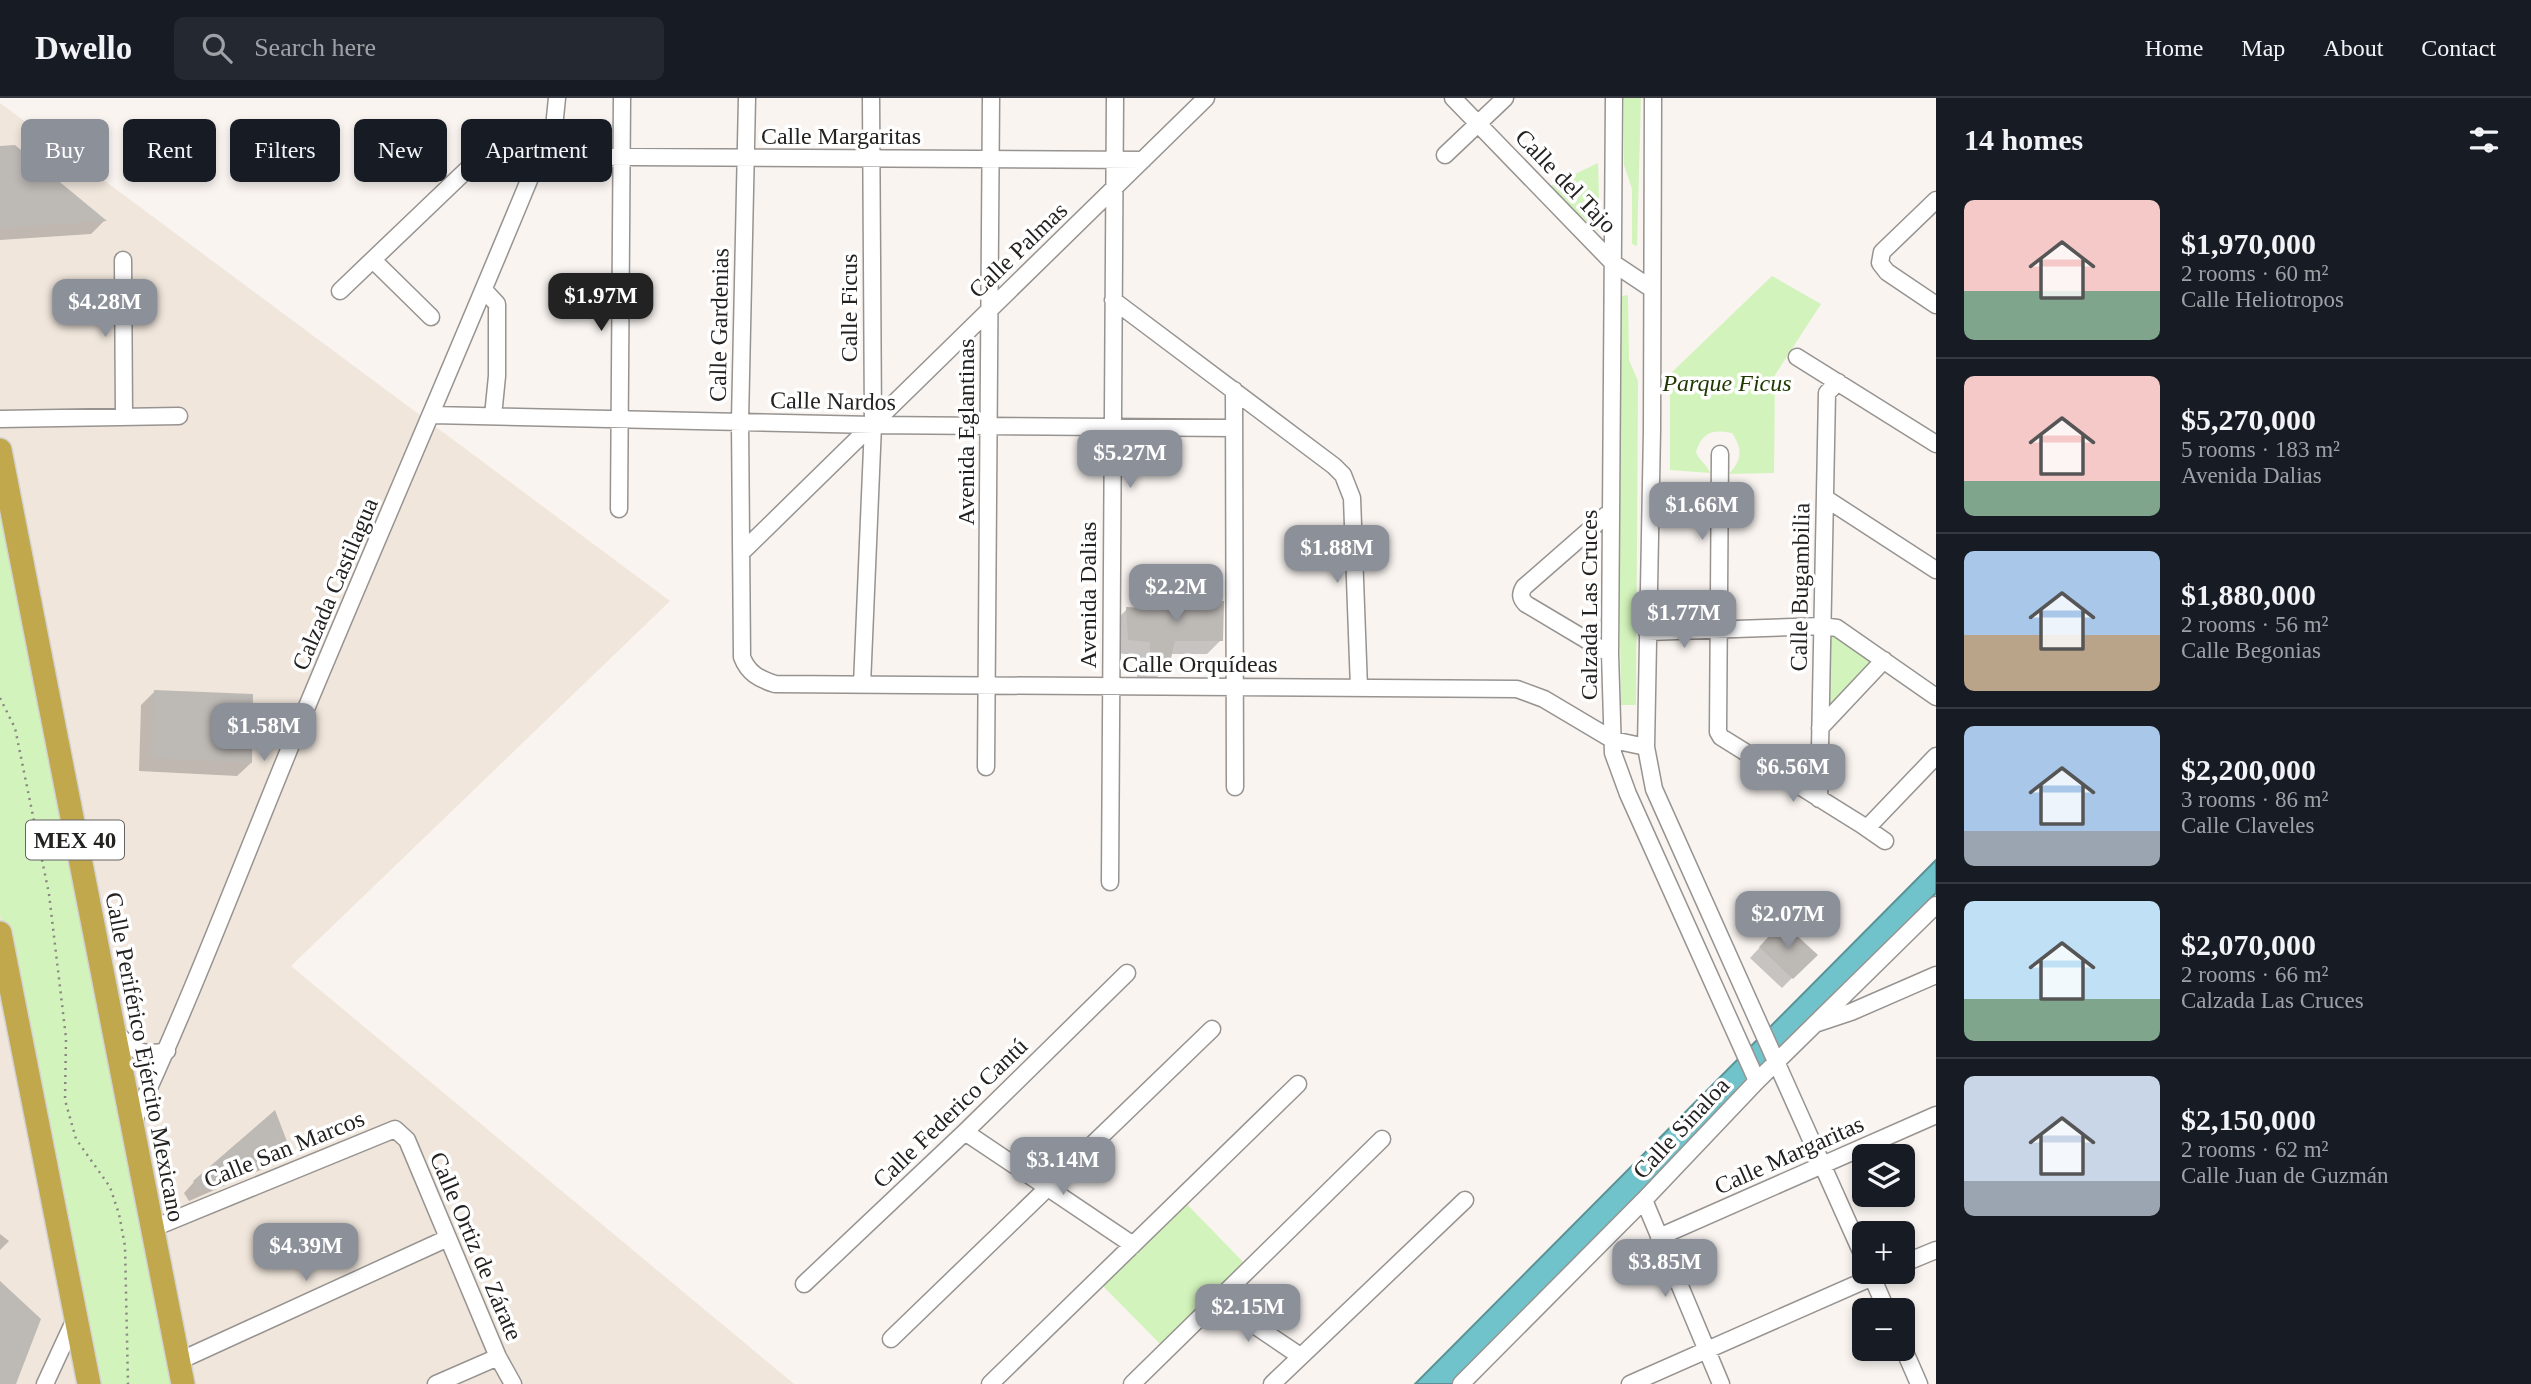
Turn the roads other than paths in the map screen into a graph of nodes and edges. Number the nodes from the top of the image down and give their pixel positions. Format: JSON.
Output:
{"nodes":[{"id":1,"x":557,"y":98,"type":"edge"},
{"id":2,"x":622,"y":98,"type":"edge"},
{"id":3,"x":747,"y":98,"type":"edge"},
{"id":4,"x":872,"y":98,"type":"edge"},
{"id":5,"x":991,"y":98,"type":"edge"},
{"id":6,"x":1115,"y":98,"type":"edge"},
{"id":7,"x":1206,"y":98,"type":"edge"},
{"id":8,"x":1453,"y":98,"type":"edge"},
{"id":9,"x":1505,"y":98,"type":"edge"},
{"id":10,"x":1614,"y":98,"type":"edge"},
{"id":11,"x":1653,"y":98,"type":"edge"},
{"id":12,"x":555,"y":119,"type":"edge"},
{"id":13,"x":1478,"y":124,"type":"junction"},
{"id":14,"x":1445,"y":155,"type":"dead end"},
{"id":15,"x":612,"y":158,"type":"edge"},
{"id":16,"x":621,"y":158,"type":"junction"},
{"id":17,"x":746,"y":159,"type":"junction"},
{"id":18,"x":872,"y":159,"type":"junction"},
{"id":19,"x":990,"y":160,"type":"junction"},
{"id":20,"x":1114,"y":160,"type":"junction"},
{"id":21,"x":1143,"y":160,"type":"junction"},
{"id":22,"x":461,"y":175,"type":"edge"},
{"id":23,"x":528,"y":182,"type":"edge"},
{"id":24,"x":1115,"y":188,"type":"junction"},
{"id":25,"x":1936,"y":200,"type":"edge"},
{"id":26,"x":123,"y":260,"type":"dead end"},
{"id":27,"x":373,"y":260,"type":"junction"},
{"id":28,"x":1613,"y":263,"type":"junction"},
{"id":29,"x":1652,"y":289,"type":"junction"},
{"id":30,"x":484,"y":290,"type":"junction"},
{"id":31,"x":340,"y":291,"type":"dead end"},
{"id":32,"x":1113,"y":300,"type":"junction"},
{"id":33,"x":1936,"y":305,"type":"edge"},
{"id":34,"x":989,"y":309,"type":"junction"},
{"id":35,"x":431,"y":317,"type":"dead end"},
{"id":36,"x":1797,"y":357,"type":"dead end"},
{"id":37,"x":1838,"y":382,"type":"junction"},
{"id":38,"x":1234,"y":390,"type":"junction"},
{"id":39,"x":432,"y":415,"type":"junction"},
{"id":40,"x":179,"y":416,"type":"dead end"},
{"id":41,"x":493,"y":416,"type":"junction"},
{"id":42,"x":124,"y":417,"type":"junction"},
{"id":43,"x":619,"y":418,"type":"junction"},
{"id":44,"x":0,"y":419,"type":"edge"},
{"id":45,"x":740,"y":421,"type":"junction"},
{"id":46,"x":873,"y":425,"type":"junction"},
{"id":47,"x":988,"y":426,"type":"junction"},
{"id":48,"x":1112,"y":427,"type":"junction"},
{"id":49,"x":1234,"y":428,"type":"junction"},
{"id":50,"x":1936,"y":444,"type":"edge"},
{"id":51,"x":0,"y":450,"type":"edge"},
{"id":52,"x":1720,"y":454,"type":"dead end"},
{"id":53,"x":1825,"y":498,"type":"junction"},
{"id":54,"x":619,"y":509,"type":"dead end"},
{"id":55,"x":1611,"y":511,"type":"junction"},
{"id":56,"x":741,"y":553,"type":"junction"},
{"id":57,"x":1936,"y":570,"type":"edge"},
{"id":58,"x":1822,"y":626,"type":"junction"},
{"id":59,"x":1720,"y":630,"type":"junction"},
{"id":60,"x":1647,"y":632,"type":"junction"},
{"id":61,"x":1610,"y":654,"type":"junction"},
{"id":62,"x":1884,"y":660,"type":"junction"},
{"id":63,"x":745,"y":666,"type":"joint"},
{"id":64,"x":862,"y":685,"type":"junction"},
{"id":65,"x":986,"y":686,"type":"junction"},
{"id":66,"x":1110,"y":687,"type":"junction"},
{"id":67,"x":1235,"y":687,"type":"junction"},
{"id":68,"x":1359,"y":688,"type":"junction"},
{"id":69,"x":1936,"y":697,"type":"edge"},
{"id":70,"x":1820,"y":728,"type":"junction"},
{"id":71,"x":1612,"y":740,"type":"junction"},
{"id":72,"x":1646,"y":747,"type":"junction"},
{"id":73,"x":1936,"y":756,"type":"edge"},
{"id":74,"x":986,"y":767,"type":"dead end"},
{"id":75,"x":1235,"y":787,"type":"dead end"},
{"id":76,"x":1819,"y":799,"type":"junction"},
{"id":77,"x":1867,"y":828,"type":"junction"},
{"id":78,"x":1885,"y":841,"type":"dead end"},
{"id":79,"x":1110,"y":882,"type":"dead end"},
{"id":80,"x":1936,"y":905,"type":"edge"},
{"id":81,"x":0,"y":933,"type":"edge"},
{"id":82,"x":1127,"y":973,"type":"dead end"},
{"id":83,"x":1936,"y":975,"type":"edge"},
{"id":84,"x":1815,"y":1024,"type":"junction"},
{"id":85,"x":112,"y":1029,"type":"junction"},
{"id":86,"x":1212,"y":1029,"type":"dead end"},
{"id":87,"x":167,"y":1051,"type":"junction"},
{"id":88,"x":1777,"y":1062,"type":"junction"},
{"id":89,"x":1757,"y":1081,"type":"junction"},
{"id":90,"x":1298,"y":1084,"type":"dead end"},
{"id":91,"x":1936,"y":1115,"type":"edge"},
{"id":92,"x":131,"y":1126,"type":"junction"},
{"id":93,"x":395,"y":1129,"type":"joint"},
{"id":94,"x":965,"y":1132,"type":"junction"},
{"id":95,"x":1382,"y":1139,"type":"dead end"},
{"id":96,"x":1822,"y":1165,"type":"junction"},
{"id":97,"x":1047,"y":1187,"type":"junction"},
{"id":98,"x":1465,"y":1200,"type":"dead end"},
{"id":99,"x":1644,"y":1200,"type":"junction"},
{"id":100,"x":151,"y":1229,"type":"junction"},
{"id":101,"x":1852,"y":1231,"type":"edge"},
{"id":102,"x":1660,"y":1237,"type":"junction"},
{"id":103,"x":448,"y":1238,"type":"junction"},
{"id":104,"x":1133,"y":1245,"type":"junction"},
{"id":105,"x":1936,"y":1250,"type":"edge"},
{"id":106,"x":1915,"y":1259,"type":"edge"},
{"id":107,"x":804,"y":1284,"type":"dead end"},
{"id":108,"x":1854,"y":1284,"type":"edge"},
{"id":109,"x":1217,"y":1300,"type":"junction"},
{"id":110,"x":76,"y":1317,"type":"junction"},
{"id":111,"x":891,"y":1339,"type":"dead end"},
{"id":112,"x":1707,"y":1350,"type":"junction"},
{"id":113,"x":1300,"y":1356,"type":"junction"},
{"id":114,"x":498,"y":1357,"type":"junction"},
{"id":115,"x":179,"y":1361,"type":"junction"},
{"id":116,"x":1909,"y":1361,"type":"edge"},
{"id":117,"x":1465,"y":1382,"type":"edge"},
{"id":118,"x":45,"y":1384,"type":"edge"},
{"id":119,"x":89,"y":1384,"type":"edge"},
{"id":120,"x":183,"y":1384,"type":"edge"},
{"id":121,"x":436,"y":1384,"type":"edge"},
{"id":122,"x":513,"y":1384,"type":"edge"},
{"id":123,"x":990,"y":1384,"type":"edge"},
{"id":124,"x":1132,"y":1384,"type":"edge"},
{"id":125,"x":1272,"y":1384,"type":"edge"},
{"id":126,"x":1630,"y":1384,"type":"edge"},
{"id":127,"x":1721,"y":1384,"type":"edge"},
{"id":128,"x":1920,"y":1384,"type":"edge"}],
"edges":[{"from":1,"to":12,"type":"street","name":"Calzada Castilagua"},
{"from":2,"to":16,"type":"street"},
{"from":3,"to":17,"type":"street","name":"Calle Gardenias"},
{"from":4,"to":18,"type":"street","name":"Calle Ficus"},
{"from":5,"to":19,"type":"street","name":"Avenida Eglantinas"},
{"from":6,"to":20,"type":"street","name":"Avenida Dalias"},
{"from":7,"to":21,"type":"street","name":"Calle Palmas"},
{"from":8,"to":13,"type":"street","name":"Calle del Tajo"},
{"from":9,"to":13,"type":"street"},
{"from":10,"to":28,"type":"street","name":"Calzada Las Cruces"},
{"from":11,"to":29,"type":"street"},
{"from":13,"to":14,"type":"street"},
{"from":13,"to":28,"type":"street","name":"Calle del Tajo"},
{"from":15,"to":16,"type":"street","name":"Calle Margaritas"},
{"from":16,"to":17,"type":"street","name":"Calle Margaritas"},
{"from":16,"to":43,"type":"street"},
{"from":17,"to":18,"type":"street","name":"Calle Margaritas"},
{"from":17,"to":45,"type":"street","name":"Calle Gardenias"},
{"from":18,"to":19,"type":"street","name":"Calle Margaritas"},
{"from":18,"to":46,"type":"street","name":"Calle Ficus"},
{"from":19,"to":20,"type":"street","name":"Calle Margaritas"},
{"from":19,"to":34,"type":"street","name":"Avenida Eglantinas"},
{"from":20,"to":21,"type":"street","name":"Calle Margaritas"},
{"from":20,"to":24,"type":"street","name":"Avenida Dalias"},
{"from":21,"to":24,"type":"street","name":"Calle Palmas"},
{"from":22,"to":27,"type":"street","name":"Calle Margaritas"},
{"from":23,"to":30,"type":"street","name":"Calzada Castilagua"},
{"from":24,"to":32,"type":"street","name":"Avenida Dalias"},
{"from":24,"to":34,"type":"street","name":"Calle Palmas"},
{"from":25,"to":33,"type":"street"},
{"from":26,"to":42,"type":"street"},
{"from":27,"to":31,"type":"street","name":"Calle Margaritas"},
{"from":27,"to":35,"type":"street"},
{"from":28,"to":29,"type":"street","name":"Calle del Tajo"},
{"from":28,"to":55,"type":"street","name":"Calzada Las Cruces"},
{"from":29,"to":60,"type":"street"},
{"from":30,"to":39,"type":"street","name":"Calzada Castilagua"},
{"from":30,"to":41,"type":"street"},
{"from":32,"to":38,"type":"street"},
{"from":32,"to":48,"type":"street","name":"Avenida Dalias"},
{"from":34,"to":46,"type":"street","name":"Calle Palmas"},
{"from":34,"to":47,"type":"street","name":"Avenida Eglantinas"},
{"from":36,"to":37,"type":"street"},
{"from":37,"to":50,"type":"street"},
{"from":37,"to":53,"type":"street","name":"Calle Bugambilia"},
{"from":38,"to":49,"type":"street"},
{"from":38,"to":68,"type":"street"},
{"from":39,"to":41,"type":"street","name":"Calle Nardos"},
{"from":39,"to":87,"type":"street","name":"Calzada Castilagua"},
{"from":40,"to":42,"type":"street"},
{"from":41,"to":43,"type":"street","name":"Calle Nardos"},
{"from":42,"to":44,"type":"street"},
{"from":43,"to":45,"type":"street","name":"Calle Nardos"},
{"from":43,"to":54,"type":"street"},
{"from":45,"to":46,"type":"street","name":"Calle Nardos"},
{"from":45,"to":56,"type":"street","name":"Calle Gardenias"},
{"from":46,"to":47,"type":"street","name":"Calle Nardos"},
{"from":46,"to":56,"type":"street","name":"Calle Palmas"},
{"from":46,"to":64,"type":"street","name":"Calle Ficus"},
{"from":47,"to":48,"type":"street","name":"Calle Nardos"},
{"from":47,"to":65,"type":"street","name":"Avenida Eglantinas"},
{"from":48,"to":49,"type":"street","name":"Calle Nardos"},
{"from":48,"to":66,"type":"street","name":"Avenida Dalias"},
{"from":49,"to":67,"type":"street"},
{"from":51,"to":85,"type":"highway","name":"Calle Periférico Ejército Mexicano","number":"MEX 40"},
{"from":52,"to":59,"type":"street"},
{"from":53,"to":57,"type":"street"},
{"from":53,"to":58,"type":"street","name":"Calle Bugambilia"},
{"from":55,"to":61,"type":"street","name":"Calzada Las Cruces"},
{"from":55,"to":61,"type":"street"},
{"from":56,"to":63,"type":"street","name":"Calle Gardenias"},
{"from":58,"to":59,"type":"street"},
{"from":58,"to":62,"type":"street"},
{"from":58,"to":70,"type":"street","name":"Calle Bugambilia"},
{"from":59,"to":60,"type":"street"},
{"from":59,"to":76,"type":"street"},
{"from":60,"to":72,"type":"street"},
{"from":61,"to":71,"type":"street","name":"Calzada Las Cruces"},
{"from":62,"to":69,"type":"street"},
{"from":62,"to":70,"type":"street"},
{"from":63,"to":64,"type":"street","name":"Calle Orquídeas"},
{"from":64,"to":65,"type":"street","name":"Calle Orquídeas"},
{"from":65,"to":66,"type":"street","name":"Calle Orquídeas"},
{"from":65,"to":74,"type":"street","name":"Avenida Eglantinas"},
{"from":66,"to":67,"type":"street","name":"Calle Orquídeas"},
{"from":66,"to":79,"type":"street","name":"Avenida Dalias"},
{"from":67,"to":68,"type":"street","name":"Calle Orquídeas"},
{"from":67,"to":75,"type":"street"},
{"from":68,"to":71,"type":"street","name":"Calle Orquídeas"},
{"from":70,"to":76,"type":"street","name":"Calle Bugambilia"},
{"from":71,"to":72,"type":"street","name":"Calle Orquídeas"},
{"from":71,"to":89,"type":"street","name":"Calzada Las Cruces"},
{"from":72,"to":88,"type":"street"},
{"from":73,"to":77,"type":"street"},
{"from":76,"to":77,"type":"street"},
{"from":77,"to":78,"type":"street"},
{"from":80,"to":84,"type":"street","name":"Calle Sinaloa"},
{"from":81,"to":110,"type":"highway"},
{"from":82,"to":94,"type":"street","name":"Calle Federico Cantú"},
{"from":83,"to":84,"type":"street"},
{"from":84,"to":88,"type":"street","name":"Calle Sinaloa"},
{"from":85,"to":87,"type":"street"},
{"from":85,"to":92,"type":"highway","name":"Calle Periférico Ejército Mexicano","number":"MEX 40"},
{"from":86,"to":97,"type":"street"},
{"from":87,"to":92,"type":"street","name":"Calzada Castilagua"},
{"from":88,"to":89,"type":"street","name":"Calle Sinaloa"},
{"from":88,"to":96,"type":"street"},
{"from":89,"to":99,"type":"street","name":"Calle Sinaloa"},
{"from":90,"to":104,"type":"street"},
{"from":91,"to":96,"type":"street","name":"Calle Margaritas"},
{"from":92,"to":100,"type":"highway","name":"Calle Periférico Ejército Mexicano","number":"MEX 40"},
{"from":93,"to":100,"type":"street","name":"Calle San Marcos"},
{"from":93,"to":103,"type":"street","name":"Calle Ortiz de Zárate"},
{"from":94,"to":97,"type":"street"},
{"from":94,"to":107,"type":"street","name":"Calle Federico Cantú"},
{"from":95,"to":109,"type":"street"},
{"from":96,"to":101,"type":"street"},
{"from":96,"to":102,"type":"street","name":"Calle Margaritas"},
{"from":97,"to":104,"type":"street"},
{"from":97,"to":111,"type":"street"},
{"from":98,"to":113,"type":"street"},
{"from":99,"to":102,"type":"street"},
{"from":99,"to":117,"type":"street","name":"Calle Sinaloa"},
{"from":100,"to":115,"type":"highway","name":"Calle Periférico Ejército Mexicano","number":"MEX 40"},
{"from":102,"to":112,"type":"street"},
{"from":103,"to":114,"type":"street","name":"Calle Ortiz de Zárate"},
{"from":103,"to":115,"type":"street"},
{"from":104,"to":123,"type":"street"},
{"from":105,"to":106,"type":"street"},
{"from":108,"to":112,"type":"street"},
{"from":109,"to":113,"type":"street"},
{"from":109,"to":124,"type":"street"},
{"from":110,"to":118,"type":"street"},
{"from":110,"to":119,"type":"highway"},
{"from":112,"to":126,"type":"street"},
{"from":112,"to":127,"type":"street"},
{"from":113,"to":125,"type":"street"},
{"from":114,"to":121,"type":"street"},
{"from":114,"to":122,"type":"street","name":"Calle Ortiz de Zárate"},
{"from":115,"to":120,"type":"highway","name":"Calle Periférico Ejército Mexicano","number":"MEX 40"},
{"from":116,"to":128,"type":"street"}]}
